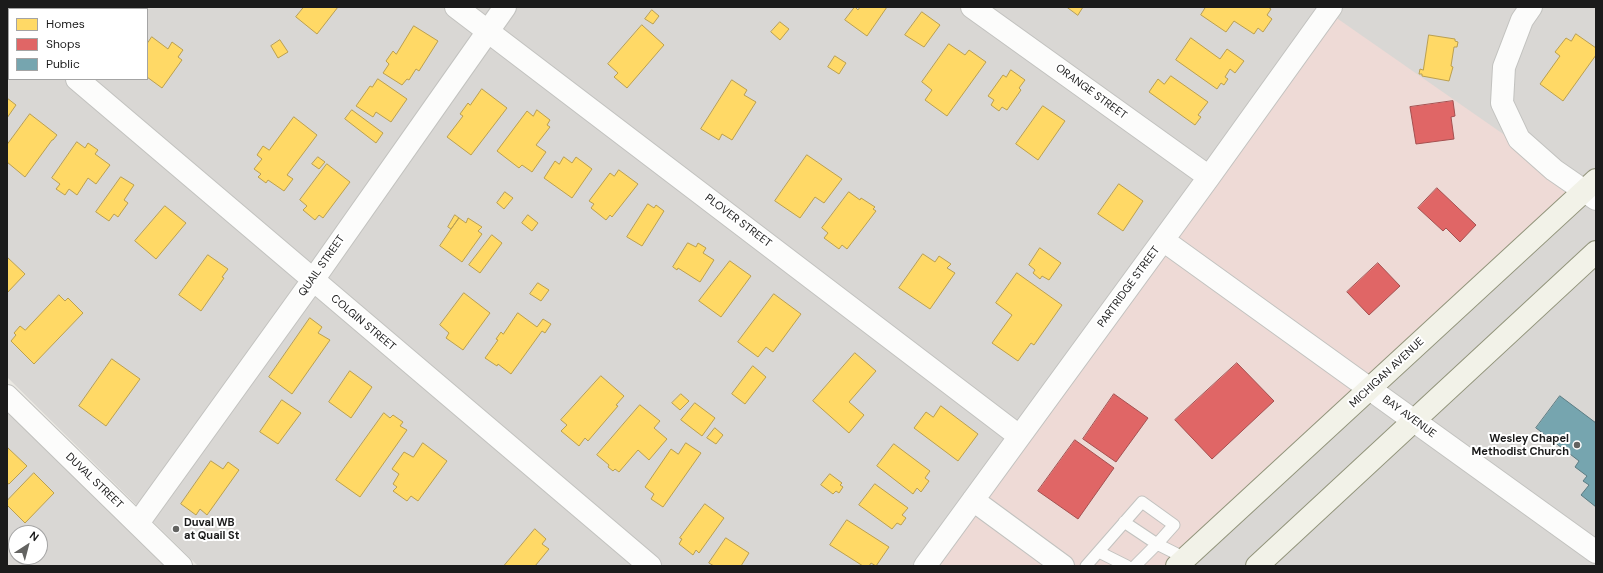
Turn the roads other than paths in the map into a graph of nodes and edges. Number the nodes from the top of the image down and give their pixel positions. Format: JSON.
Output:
{"nodes":[{"id":1,"x":456,"y":7,"type":"edge"},
{"id":2,"x":505,"y":7,"type":"edge"},
{"id":3,"x":972,"y":7,"type":"edge"},
{"id":4,"x":1531,"y":7,"type":"edge"},
{"id":5,"x":1326,"y":9,"type":"edge"},
{"id":6,"x":488,"y":31,"type":"junction"},
{"id":7,"x":78,"y":80,"type":"edge"},
{"id":8,"x":1210,"y":177,"type":"junction"},
{"id":9,"x":1592,"y":190,"type":"edge"},
{"id":10,"x":1163,"y":240,"type":"junction"},
{"id":11,"x":1596,"y":252,"type":"edge"},
{"id":12,"x":313,"y":280,"type":"junction"},
{"id":13,"x":1370,"y":389,"type":"junction"},
{"id":14,"x":7,"y":396,"type":"edge"},
{"id":15,"x":1414,"y":420,"type":"junction"},
{"id":16,"x":1019,"y":436,"type":"junction"},
{"id":17,"x":972,"y":500,"type":"junction"},
{"id":18,"x":1124,"y":522,"type":"junction"},
{"id":19,"x":138,"y":523,"type":"junction"},
{"id":20,"x":1157,"y":544,"type":"junction"},
{"id":21,"x":1099,"y":552,"type":"junction"},
{"id":22,"x":1596,"y":552,"type":"edge"},
{"id":23,"x":1181,"y":562,"type":"edge"},
{"id":24,"x":181,"y":566,"type":"edge"},
{"id":25,"x":650,"y":566,"type":"edge"},
{"id":26,"x":925,"y":566,"type":"edge"},
{"id":27,"x":1063,"y":566,"type":"edge"},
{"id":28,"x":1086,"y":566,"type":"edge"},
{"id":29,"x":1127,"y":566,"type":"edge"},
{"id":30,"x":1135,"y":566,"type":"edge"},
{"id":31,"x":1257,"y":566,"type":"edge"}],
"edges":[{"from":1,"to":6,"type":"street","name":"PLOVER STREET"},
{"from":2,"to":6,"type":"street","name":"QUAIL STREET"},
{"from":3,"to":8,"type":"street","name":"ORANGE STREET"},
{"from":4,"to":9,"type":"street"},
{"from":5,"to":8,"type":"street","name":"PARTRIDGE STREET"},
{"from":6,"to":12,"type":"street","name":"QUAIL STREET"},
{"from":6,"to":16,"type":"street","name":"PLOVER STREET"},
{"from":7,"to":12,"type":"street","name":"COLGIN STREET"},
{"from":8,"to":10,"type":"street","name":"PARTRIDGE STREET"},
{"from":9,"to":13,"type":"main road","name":"MICHIGAN AVENUE"},
{"from":10,"to":13,"type":"street","name":"BAY AVENUE"},
{"from":10,"to":16,"type":"street","name":"PARTRIDGE STREET"},
{"from":11,"to":15,"type":"main road"},
{"from":12,"to":19,"type":"street","name":"QUAIL STREET"},
{"from":12,"to":25,"type":"street","name":"COLGIN STREET"},
{"from":13,"to":15,"type":"street","name":"BAY AVENUE"},
{"from":13,"to":23,"type":"main road","name":"MICHIGAN AVENUE"},
{"from":14,"to":19,"type":"street","name":"DUVAL STREET"},
{"from":15,"to":22,"type":"street","name":"BAY AVENUE"},
{"from":15,"to":31,"type":"main road"},
{"from":16,"to":17,"type":"street","name":"PARTRIDGE STREET"},
{"from":17,"to":26,"type":"street","name":"PARTRIDGE STREET"},
{"from":17,"to":27,"type":"street"},
{"from":18,"to":20,"type":"lane"},
{"from":18,"to":20,"type":"lane"},
{"from":18,"to":21,"type":"lane"},
{"from":19,"to":24,"type":"street","name":"DUVAL STREET"},
{"from":20,"to":23,"type":"lane"},
{"from":20,"to":30,"type":"lane"},
{"from":21,"to":28,"type":"lane"},
{"from":21,"to":29,"type":"lane"}]}
